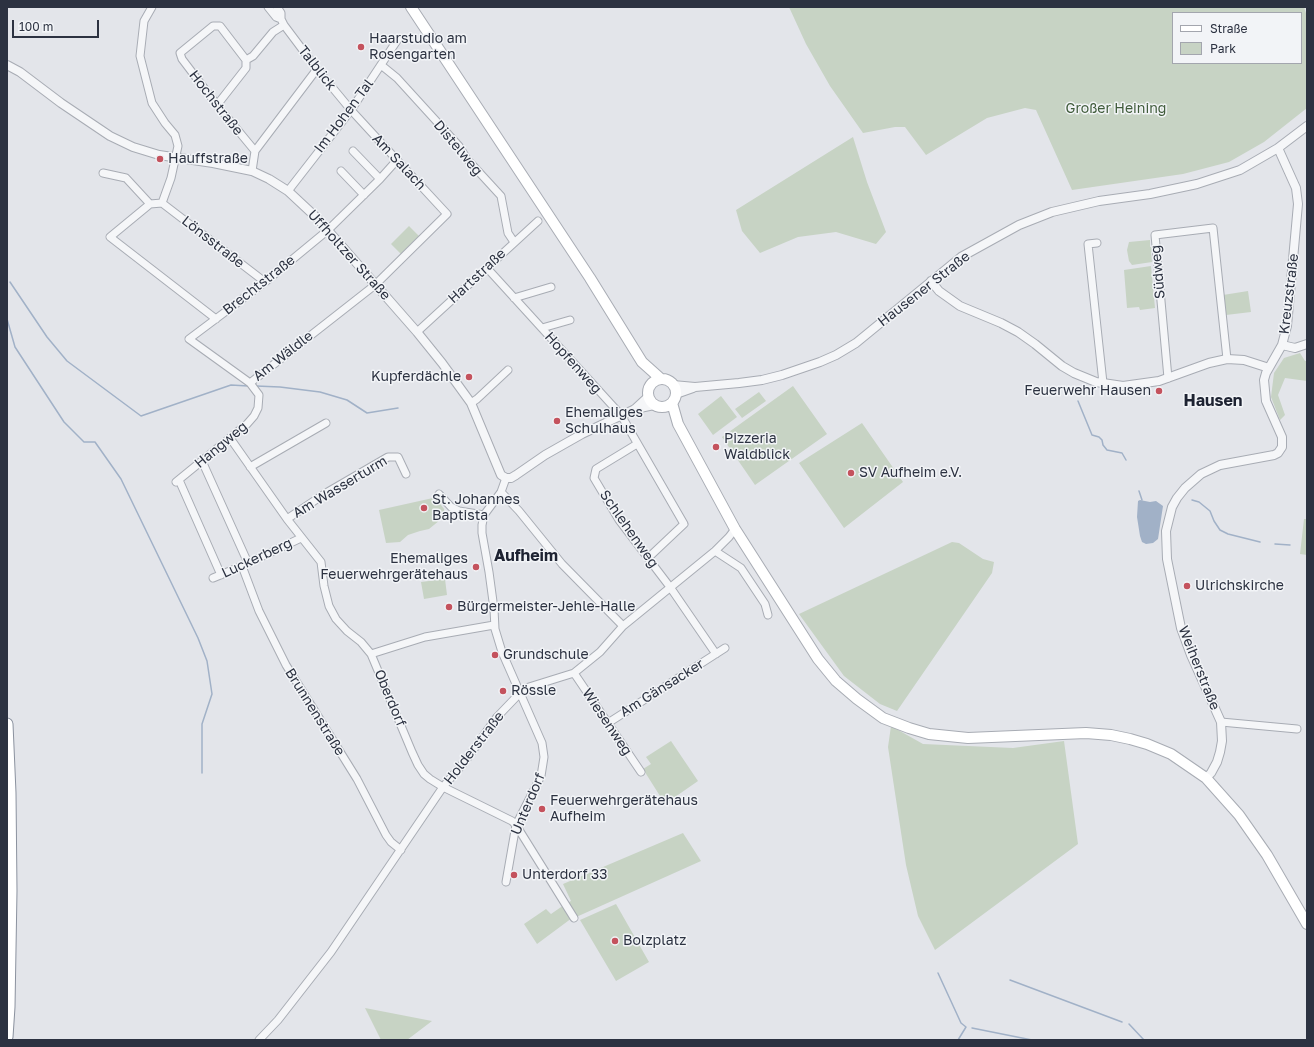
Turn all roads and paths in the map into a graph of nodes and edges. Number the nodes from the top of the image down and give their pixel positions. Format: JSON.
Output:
{"nodes":[{"id":1,"x":152,"y":7,"type":"edge"},
{"id":2,"x":268,"y":7,"type":"edge"},
{"id":3,"x":277,"y":7,"type":"edge"},
{"id":4,"x":411,"y":7,"type":"edge"},
{"id":5,"x":283,"y":22,"type":"junction"},
{"id":6,"x":398,"y":40,"type":"dead end"},
{"id":7,"x":246,"y":60,"type":"junction"},
{"id":8,"x":7,"y":65,"type":"edge"},
{"id":9,"x":381,"y":66,"type":"junction"},
{"id":10,"x":317,"y":69,"type":"junction"},
{"id":11,"x":218,"y":105,"type":"junction"},
{"id":12,"x":351,"y":110,"type":"junction"},
{"id":13,"x":1307,"y":126,"type":"edge"},
{"id":14,"x":1278,"y":148,"type":"junction"},
{"id":15,"x":255,"y":151,"type":"junction"},
{"id":16,"x":353,"y":151,"type":"dead end"},
{"id":17,"x":175,"y":158,"type":"junction"},
{"id":18,"x":397,"y":160,"type":"junction"},
{"id":19,"x":341,"y":171,"type":"dead end"},
{"id":20,"x":252,"y":172,"type":"junction"},
{"id":21,"x":103,"y":173,"type":"dead end"},
{"id":22,"x":380,"y":179,"type":"junction"},
{"id":23,"x":288,"y":191,"type":"junction"},
{"id":24,"x":364,"y":195,"type":"junction"},
{"id":25,"x":162,"y":203,"type":"junction"},
{"id":26,"x":150,"y":204,"type":"junction"},
{"id":27,"x":447,"y":214,"type":"joint"},
{"id":28,"x":538,"y":221,"type":"dead end"},
{"id":29,"x":328,"y":230,"type":"junction"},
{"id":30,"x":514,"y":242,"type":"junction"},
{"id":31,"x":1097,"y":243,"type":"dead end"},
{"id":32,"x":487,"y":268,"type":"junction"},
{"id":33,"x":930,"y":281,"type":"junction"},
{"id":34,"x":265,"y":282,"type":"junction"},
{"id":35,"x":375,"y":285,"type":"junction"},
{"id":36,"x":551,"y":287,"type":"dead end"},
{"id":37,"x":514,"y":298,"type":"junction"},
{"id":38,"x":216,"y":319,"type":"junction"},
{"id":39,"x":570,"y":320,"type":"dead end"},
{"id":40,"x":542,"y":328,"type":"junction"},
{"id":41,"x":417,"y":332,"type":"junction"},
{"id":42,"x":189,"y":339,"type":"joint"},
{"id":43,"x":1282,"y":344,"type":"junction"},
{"id":44,"x":1307,"y":344,"type":"edge"},
{"id":45,"x":1227,"y":359,"type":"junction"},
{"id":46,"x":642,"y":362,"type":"junction"},
{"id":47,"x":1268,"y":368,"type":"junction"},
{"id":48,"x":508,"y":370,"type":"dead end"},
{"id":49,"x":1168,"y":378,"type":"junction"},
{"id":50,"x":661,"y":379,"type":"junction"},
{"id":51,"x":250,"y":383,"type":"junction"},
{"id":52,"x":1104,"y":383,"type":"junction"},
{"id":53,"x":650,"y":386,"type":"junction"},
{"id":54,"x":664,"y":399,"type":"junction"},
{"id":55,"x":471,"y":403,"type":"junction"},
{"id":56,"x":621,"y":415,"type":"junction"},
{"id":57,"x":326,"y":423,"type":"dead end"},
{"id":58,"x":230,"y":438,"type":"junction"},
{"id":59,"x":637,"y":444,"type":"junction"},
{"id":60,"x":202,"y":461,"type":"junction"},
{"id":61,"x":250,"y":467,"type":"junction"},
{"id":62,"x":406,"y":474,"type":"dead end"},
{"id":63,"x":506,"y":478,"type":"junction"},
{"id":64,"x":501,"y":492,"type":"junction"},
{"id":65,"x":439,"y":494,"type":"dead end"},
{"id":66,"x":484,"y":515,"type":"junction"},
{"id":67,"x":287,"y":519,"type":"junction"},
{"id":68,"x":735,"y":529,"type":"junction"},
{"id":69,"x":302,"y":538,"type":"junction"},
{"id":70,"x":715,"y":550,"type":"junction"},
{"id":71,"x":648,"y":558,"type":"junction"},
{"id":72,"x":245,"y":564,"type":"junction"},
{"id":73,"x":221,"y":575,"type":"junction"},
{"id":74,"x":213,"y":578,"type":"dead end"},
{"id":75,"x":670,"y":587,"type":"junction"},
{"id":76,"x":768,"y":615,"type":"dead end"},
{"id":77,"x":494,"y":625,"type":"junction"},
{"id":78,"x":623,"y":626,"type":"junction"},
{"id":79,"x":725,"y":648,"type":"dead end"},
{"id":80,"x":371,"y":654,"type":"junction"},
{"id":81,"x":716,"y":654,"type":"junction"},
{"id":82,"x":574,"y":673,"type":"junction"},
{"id":83,"x":520,"y":694,"type":"junction"},
{"id":84,"x":1221,"y":722,"type":"junction"},
{"id":85,"x":608,"y":723,"type":"junction"},
{"id":86,"x":7,"y":724,"type":"edge"},
{"id":87,"x":1297,"y":729,"type":"dead end"},
{"id":88,"x":641,"y":772,"type":"dead end"},
{"id":89,"x":1206,"y":778,"type":"junction"},
{"id":90,"x":443,"y":787,"type":"junction"},
{"id":91,"x":516,"y":825,"type":"junction"},
{"id":92,"x":401,"y":850,"type":"junction"},
{"id":93,"x":506,"y":882,"type":"dead end"},
{"id":94,"x":574,"y":918,"type":"dead end"},
{"id":95,"x":1307,"y":924,"type":"edge"},
{"id":96,"x":7,"y":1037,"type":"edge"},
{"id":97,"x":259,"y":1040,"type":"edge"}],
"edges":[{"from":1,"to":17,"type":"street"},
{"from":2,"to":5,"type":"street","name":"Talblick"},
{"from":3,"to":5,"type":"street","name":"Talblick"},
{"from":4,"to":46,"type":"main road"},
{"from":5,"to":7,"type":"street"},
{"from":5,"to":10,"type":"street","name":"Talblick"},
{"from":6,"to":9,"type":"street","name":"Im Hohen Tal"},
{"from":7,"to":11,"type":"street"},
{"from":7,"to":11,"type":"street","name":"Hochstraße"},
{"from":8,"to":17,"type":"street","name":"Uffholtzer Straße"},
{"from":9,"to":12,"type":"street","name":"Im Hohen Tal"},
{"from":9,"to":30,"type":"street","name":"Distelweg"},
{"from":10,"to":12,"type":"street","name":"Talblick"},
{"from":10,"to":15,"type":"street"},
{"from":11,"to":15,"type":"street","name":"Hochstraße"},
{"from":12,"to":18,"type":"street","name":"Am Salach"},
{"from":12,"to":23,"type":"street","name":"Im Hohen Tal"},
{"from":13,"to":14,"type":"street","name":"Hausener Straße"},
{"from":14,"to":33,"type":"street","name":"Hausener Straße"},
{"from":14,"to":43,"type":"street","name":"Kreuzstraße"},
{"from":15,"to":20,"type":"street"},
{"from":16,"to":22,"type":"street"},
{"from":17,"to":20,"type":"street","name":"Uffholtzer Straße"},
{"from":17,"to":25,"type":"street"},
{"from":18,"to":22,"type":"street","name":"Brechtstraße"},
{"from":18,"to":27,"type":"street","name":"Am Salach"},
{"from":19,"to":24,"type":"street"},
{"from":20,"to":23,"type":"street","name":"Uffholtzer Straße"},
{"from":21,"to":26,"type":"street"},
{"from":22,"to":24,"type":"street","name":"Brechtstraße"},
{"from":23,"to":29,"type":"street","name":"Uffholtzer Straße"},
{"from":24,"to":29,"type":"street","name":"Brechtstraße"},
{"from":25,"to":26,"type":"street"},
{"from":25,"to":34,"type":"street","name":"Lönsstraße"},
{"from":26,"to":38,"type":"street"},
{"from":27,"to":35,"type":"street","name":"Am Wäldle"},
{"from":28,"to":30,"type":"street","name":"Hartstraße"},
{"from":29,"to":34,"type":"street","name":"Brechtstraße"},
{"from":29,"to":35,"type":"street","name":"Uffholtzer Straße"},
{"from":30,"to":32,"type":"street","name":"Hartstraße"},
{"from":31,"to":52,"type":"street"},
{"from":32,"to":37,"type":"street","name":"Hopfenweg"},
{"from":32,"to":41,"type":"street","name":"Hartstraße"},
{"from":33,"to":52,"type":"street"},
{"from":33,"to":54,"type":"street","name":"Hausener Straße"},
{"from":34,"to":38,"type":"street","name":"Brechtstraße"},
{"from":35,"to":41,"type":"street","name":"Uffholtzer Straße"},
{"from":35,"to":51,"type":"street","name":"Am Wäldle"},
{"from":36,"to":37,"type":"street"},
{"from":37,"to":40,"type":"street","name":"Hopfenweg"},
{"from":38,"to":42,"type":"street","name":"Brechtstraße"},
{"from":39,"to":40,"type":"street","name":"Hopfenweg"},
{"from":40,"to":56,"type":"street","name":"Hopfenweg"},
{"from":41,"to":55,"type":"street","name":"Uffholtzer Straße"},
{"from":42,"to":51,"type":"street","name":"Am Wäldle"},
{"from":43,"to":44,"type":"street"},
{"from":43,"to":47,"type":"street","name":"Kreuzstraße"},
{"from":45,"to":47,"type":"street"},
{"from":45,"to":49,"type":"street"},
{"from":45,"to":49,"type":"street","name":"Südweg"},
{"from":46,"to":50,"type":"main road"},
{"from":46,"to":53,"type":"main road"},
{"from":47,"to":84,"type":"street","name":"Weiherstraße"},
{"from":48,"to":55,"type":"street"},
{"from":49,"to":52,"type":"street"},
{"from":50,"to":53,"type":"main road"},
{"from":50,"to":54,"type":"main road"},
{"from":51,"to":58,"type":"street","name":"Hangweg"},
{"from":53,"to":54,"type":"main road"},
{"from":54,"to":56,"type":"street","name":"Hausener Straße"},
{"from":54,"to":68,"type":"main road"},
{"from":55,"to":63,"type":"street","name":"Uffholtzer Straße"},
{"from":56,"to":59,"type":"street","name":"Hopfenweg"},
{"from":56,"to":63,"type":"street","name":"Hausener Straße"},
{"from":57,"to":61,"type":"street"},
{"from":58,"to":60,"type":"street","name":"Hangweg"},
{"from":58,"to":61,"type":"street","name":"Oberdorf"},
{"from":59,"to":71,"type":"street","name":"Hopfenweg"},
{"from":59,"to":71,"type":"street","name":"Schlehenweg"},
{"from":60,"to":72,"type":"street","name":"Brunnenstraße"},
{"from":60,"to":73,"type":"street","name":"Hangweg"},
{"from":61,"to":67,"type":"street","name":"Oberdorf"},
{"from":62,"to":67,"type":"street","name":"Am Wasserturm"},
{"from":63,"to":64,"type":"street"},
{"from":64,"to":66,"type":"street"},
{"from":64,"to":78,"type":"street"},
{"from":65,"to":66,"type":"street"},
{"from":66,"to":77,"type":"street","name":"Unterdorf"},
{"from":67,"to":69,"type":"street","name":"Oberdorf"},
{"from":68,"to":70,"type":"street","name":"Holderstraße"},
{"from":68,"to":89,"type":"main road"},
{"from":69,"to":72,"type":"street","name":"Luckerberg"},
{"from":69,"to":80,"type":"street","name":"Oberdorf"},
{"from":70,"to":75,"type":"street","name":"Holderstraße"},
{"from":70,"to":76,"type":"street"},
{"from":71,"to":75,"type":"street","name":"Schlehenweg"},
{"from":72,"to":73,"type":"street","name":"Luckerberg"},
{"from":72,"to":92,"type":"street","name":"Brunnenstraße"},
{"from":73,"to":74,"type":"street","name":"Luckerberg"},
{"from":75,"to":78,"type":"street","name":"Holderstraße"},
{"from":75,"to":81,"type":"street","name":"Am Gänsacker"},
{"from":77,"to":80,"type":"street"},
{"from":77,"to":83,"type":"street","name":"Unterdorf"},
{"from":78,"to":82,"type":"street","name":"Holderstraße"},
{"from":79,"to":81,"type":"street","name":"Am Gänsacker"},
{"from":80,"to":90,"type":"street","name":"Oberdorf"},
{"from":81,"to":85,"type":"street","name":"Am Gänsacker"},
{"from":82,"to":83,"type":"street","name":"Holderstraße"},
{"from":82,"to":85,"type":"street","name":"Wiesenweg"},
{"from":83,"to":90,"type":"street","name":"Holderstraße"},
{"from":83,"to":91,"type":"street","name":"Unterdorf"},
{"from":84,"to":87,"type":"street"},
{"from":84,"to":89,"type":"street","name":"Weiherstraße"},
{"from":85,"to":88,"type":"street","name":"Wiesenweg"},
{"from":86,"to":96,"type":"highway"},
{"from":89,"to":95,"type":"main road"},
{"from":90,"to":91,"type":"street","name":"Oberdorf"},
{"from":90,"to":92,"type":"street","name":"Holderstraße"},
{"from":91,"to":93,"type":"street","name":"Unterdorf"},
{"from":91,"to":94,"type":"street"},
{"from":92,"to":97,"type":"street","name":"Holderstraße"}]}
